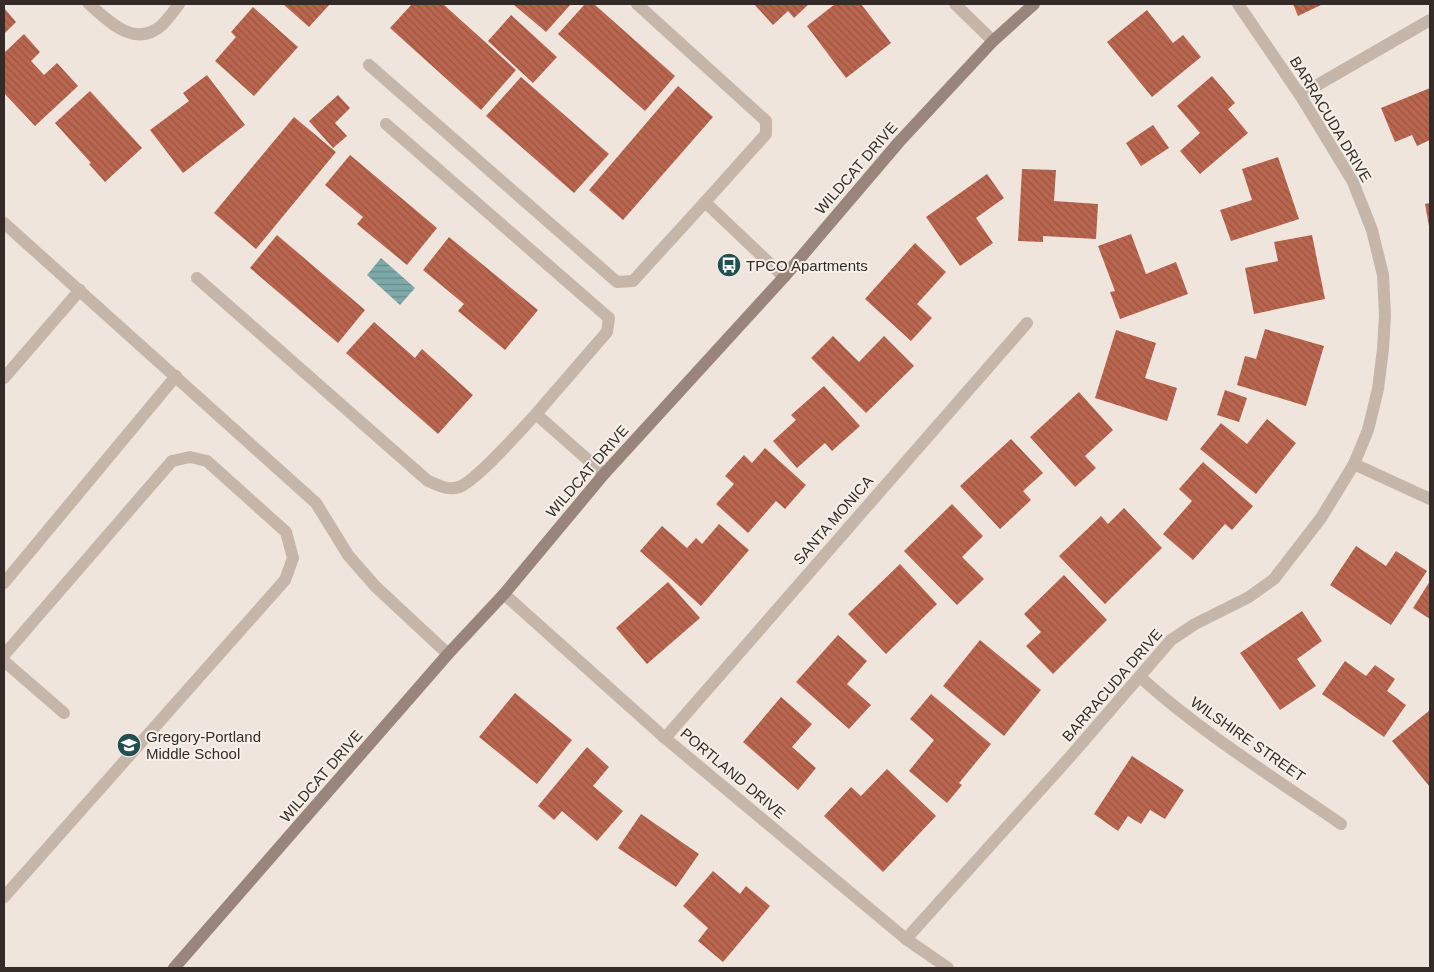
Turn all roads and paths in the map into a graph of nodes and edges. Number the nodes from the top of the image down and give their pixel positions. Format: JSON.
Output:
{"nodes":[{"id":1,"x":89,"y":4,"type":"edge"},
{"id":2,"x":179,"y":4,"type":"edge"},
{"id":3,"x":637,"y":4,"type":"edge"},
{"id":4,"x":955,"y":4,"type":"edge"},
{"id":5,"x":1034,"y":4,"type":"edge"},
{"id":6,"x":1238,"y":4,"type":"edge"},
{"id":7,"x":1430,"y":20,"type":"edge"},
{"id":8,"x":993,"y":41,"type":"junction"},
{"id":9,"x":369,"y":65,"type":"dead end"},
{"id":10,"x":1300,"y":95,"type":"junction"},
{"id":11,"x":386,"y":124,"type":"dead end"},
{"id":12,"x":705,"y":202,"type":"junction"},
{"id":13,"x":4,"y":223,"type":"edge"},
{"id":14,"x":784,"y":277,"type":"junction"},
{"id":15,"x":197,"y":278,"type":"dead end"},
{"id":16,"x":80,"y":290,"type":"junction"},
{"id":17,"x":1027,"y":323,"type":"dead end"},
{"id":18,"x":176,"y":376,"type":"junction"},
{"id":19,"x":4,"y":378,"type":"edge"},
{"id":20,"x":536,"y":414,"type":"junction"},
{"id":21,"x":1354,"y":464,"type":"junction"},
{"id":22,"x":604,"y":474,"type":"junction"},
{"id":23,"x":1430,"y":499,"type":"edge"},
{"id":24,"x":4,"y":583,"type":"edge"},
{"id":25,"x":504,"y":594,"type":"junction"},
{"id":26,"x":448,"y":654,"type":"junction"},
{"id":27,"x":4,"y":655,"type":"edge"},
{"id":28,"x":4,"y":661,"type":"edge"},
{"id":29,"x":1140,"y":677,"type":"junction"},
{"id":30,"x":64,"y":713,"type":"dead end"},
{"id":31,"x":665,"y":738,"type":"junction"},
{"id":32,"x":1341,"y":824,"type":"dead end"},
{"id":33,"x":4,"y":897,"type":"edge"},
{"id":34,"x":906,"y":939,"type":"junction"},
{"id":35,"x":174,"y":968,"type":"edge"},
{"id":36,"x":948,"y":968,"type":"edge"}],
"edges":[{"from":1,"to":2,"type":"street"},
{"from":3,"to":12,"type":"street"},
{"from":4,"to":8,"type":"street"},
{"from":5,"to":8,"type":"main road","name":"WILDCAT DRIVE"},
{"from":6,"to":10,"type":"street","name":"BARRACUDA DRIVE"},
{"from":7,"to":10,"type":"street"},
{"from":8,"to":14,"type":"main road","name":"WILDCAT DRIVE"},
{"from":9,"to":12,"type":"street"},
{"from":10,"to":21,"type":"street","name":"BARRACUDA DRIVE"},
{"from":11,"to":20,"type":"street"},
{"from":12,"to":14,"type":"street"},
{"from":13,"to":16,"type":"street"},
{"from":14,"to":22,"type":"main road","name":"WILDCAT DRIVE"},
{"from":15,"to":20,"type":"street"},
{"from":16,"to":18,"type":"street"},
{"from":16,"to":19,"type":"street"},
{"from":17,"to":31,"type":"street","name":"SANTA MONICA"},
{"from":18,"to":24,"type":"street"},
{"from":18,"to":26,"type":"street"},
{"from":20,"to":22,"type":"street"},
{"from":21,"to":23,"type":"street"},
{"from":21,"to":29,"type":"street","name":"BARRACUDA DRIVE"},
{"from":22,"to":25,"type":"main road","name":"WILDCAT DRIVE"},
{"from":25,"to":26,"type":"main road","name":"WILDCAT DRIVE"},
{"from":25,"to":31,"type":"street","name":"PORTLAND DRIVE"},
{"from":26,"to":35,"type":"main road","name":"WILDCAT DRIVE"},
{"from":27,"to":33,"type":"street"},
{"from":28,"to":30,"type":"street"},
{"from":29,"to":32,"type":"street","name":"WILSHIRE STREET"},
{"from":29,"to":34,"type":"street","name":"BARRACUDA DRIVE"},
{"from":31,"to":34,"type":"street","name":"PORTLAND DRIVE"},
{"from":34,"to":36,"type":"street","name":"PORTLAND DRIVE"}]}
